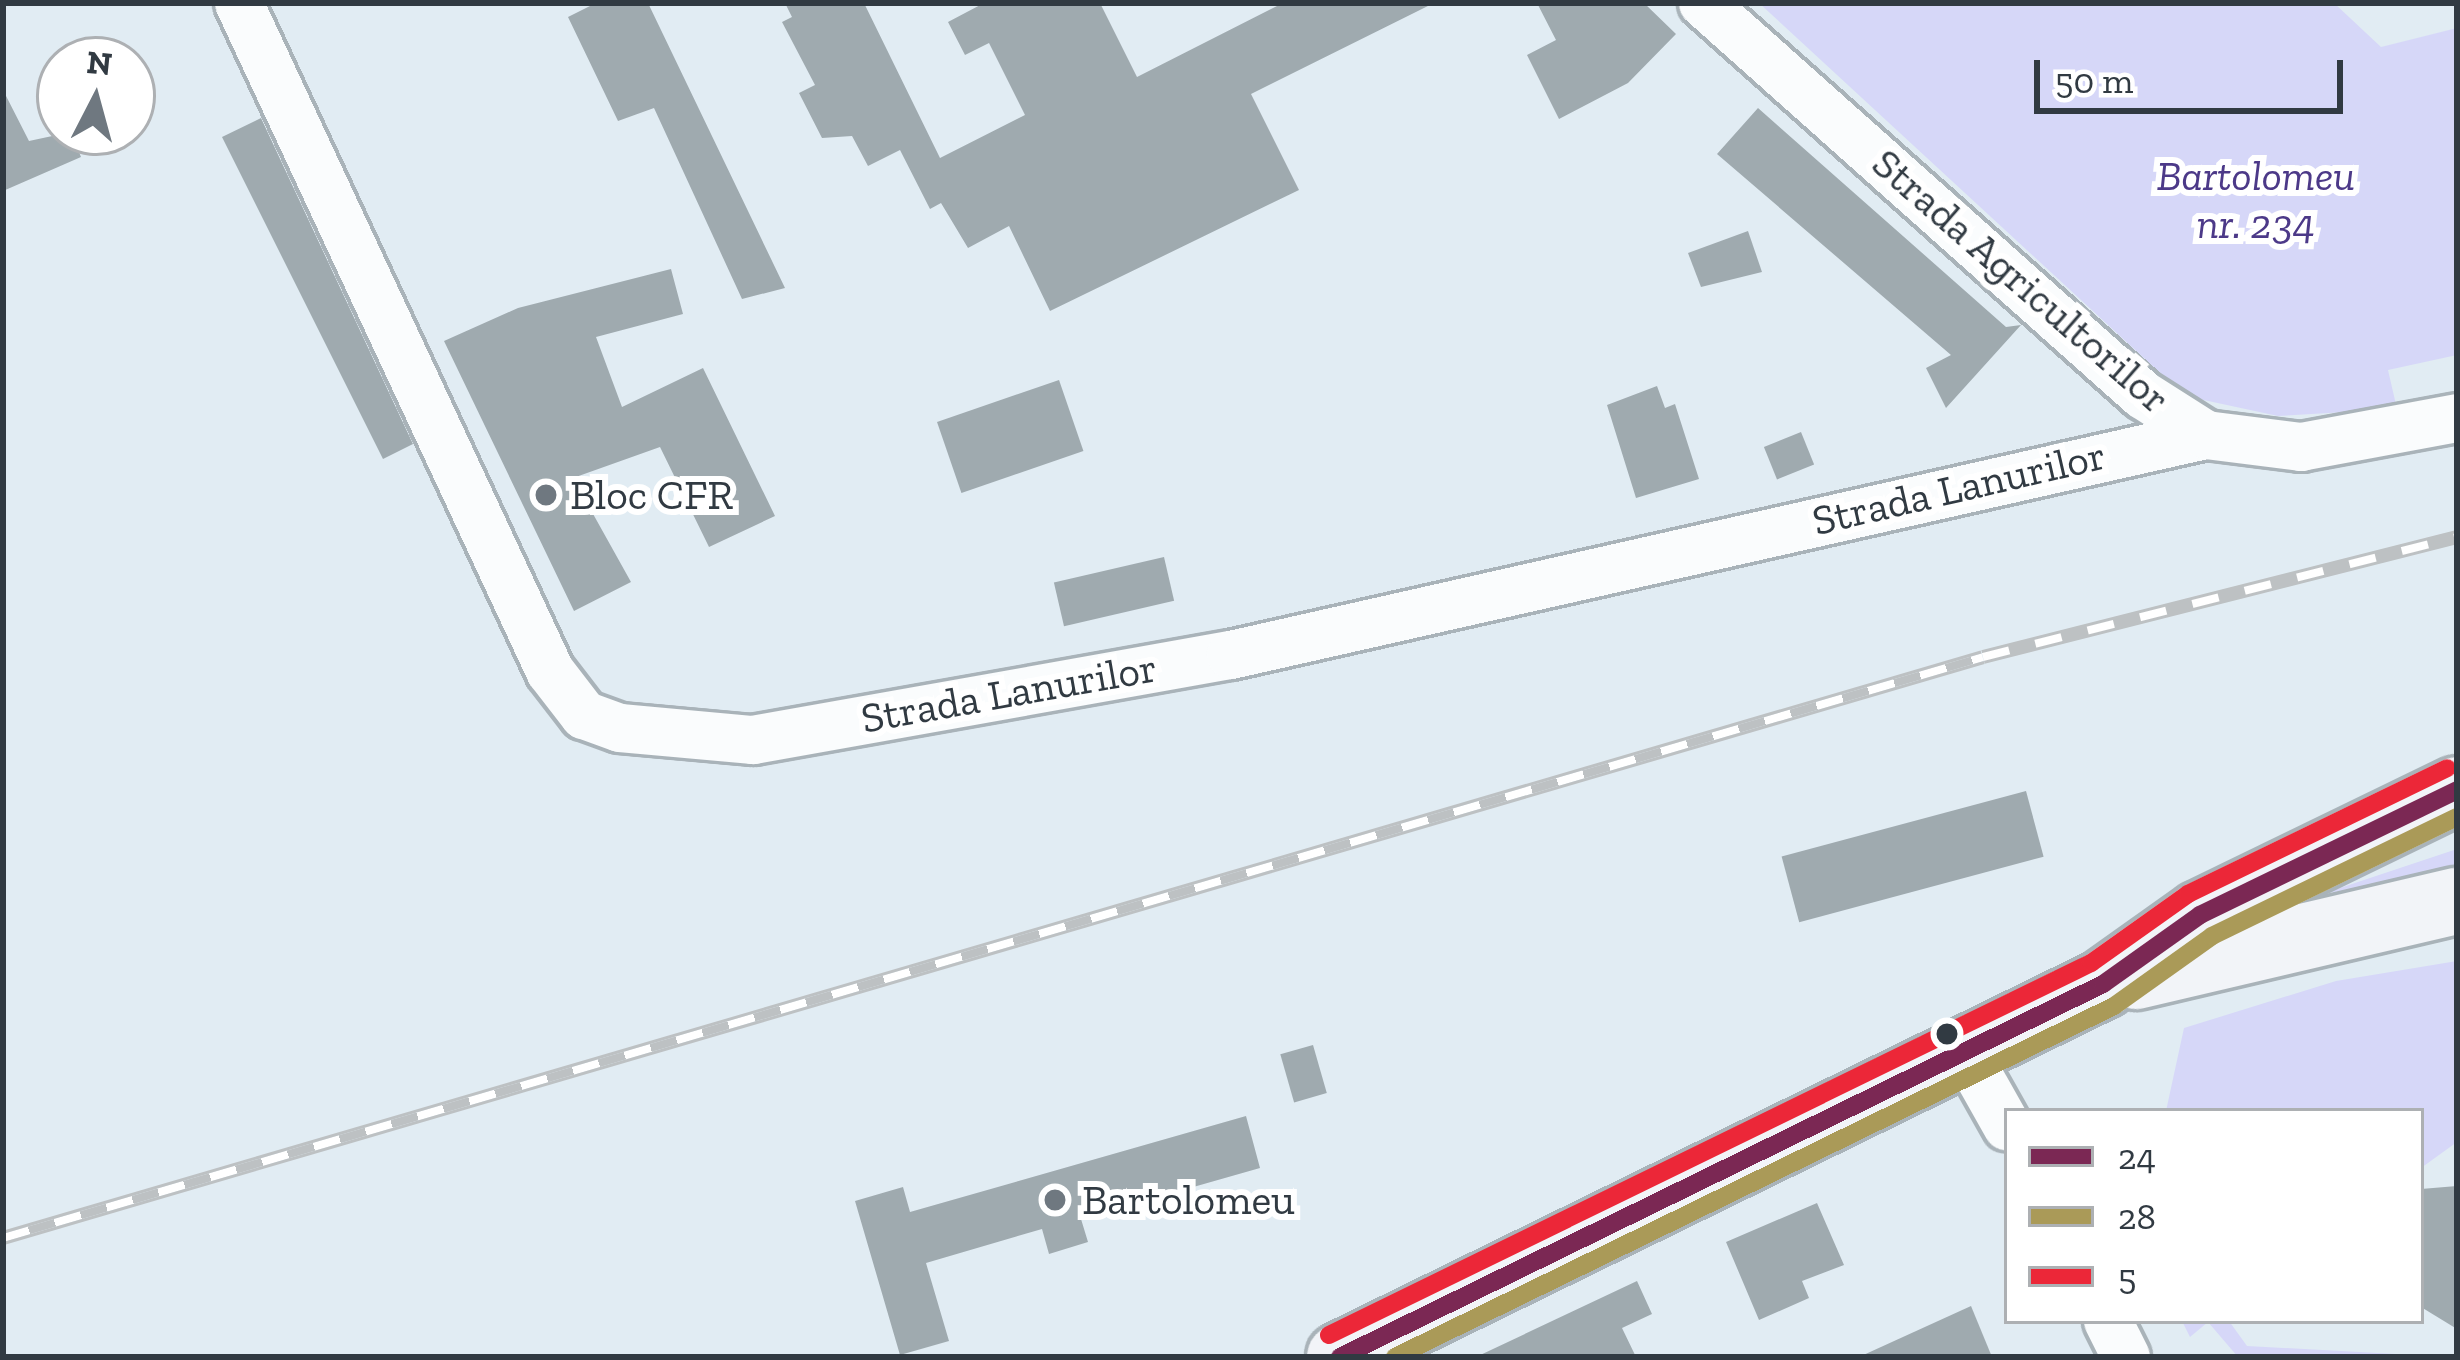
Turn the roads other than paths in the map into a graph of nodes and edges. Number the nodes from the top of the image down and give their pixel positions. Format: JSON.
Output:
{"nodes":[{"id":1,"x":239,"y":3,"type":"edge"},
{"id":2,"x":1703,"y":3,"type":"edge"},
{"id":3,"x":2457,"y":418,"type":"edge"},
{"id":4,"x":2206,"y":435,"type":"junction"},
{"id":5,"x":2457,"y":790,"type":"edge"},
{"id":6,"x":2457,"y":901,"type":"edge"},
{"id":7,"x":2103,"y":984,"type":"junction"},
{"id":8,"x":1963,"y":1048,"type":"junction"},
{"id":9,"x":2004,"y":1121,"type":"edge"},
{"id":10,"x":2110,"y":1324,"type":"edge"},
{"id":11,"x":1340,"y":1357,"type":"edge"},
{"id":12,"x":2126,"y":1357,"type":"edge"}],
"edges":[{"from":1,"to":4,"type":"street","name":"Strada Lanurilor"},
{"from":2,"to":4,"type":"street","name":"Strada Agricultorilor"},
{"from":3,"to":4,"type":"street","name":"Strada Agricultorilor"},
{"from":5,"to":7,"type":"main road"},
{"from":6,"to":7,"type":"main road"},
{"from":7,"to":8,"type":"main road"},
{"from":8,"to":9,"type":"street"},
{"from":8,"to":11,"type":"main road"},
{"from":10,"to":12,"type":"street"}]}
